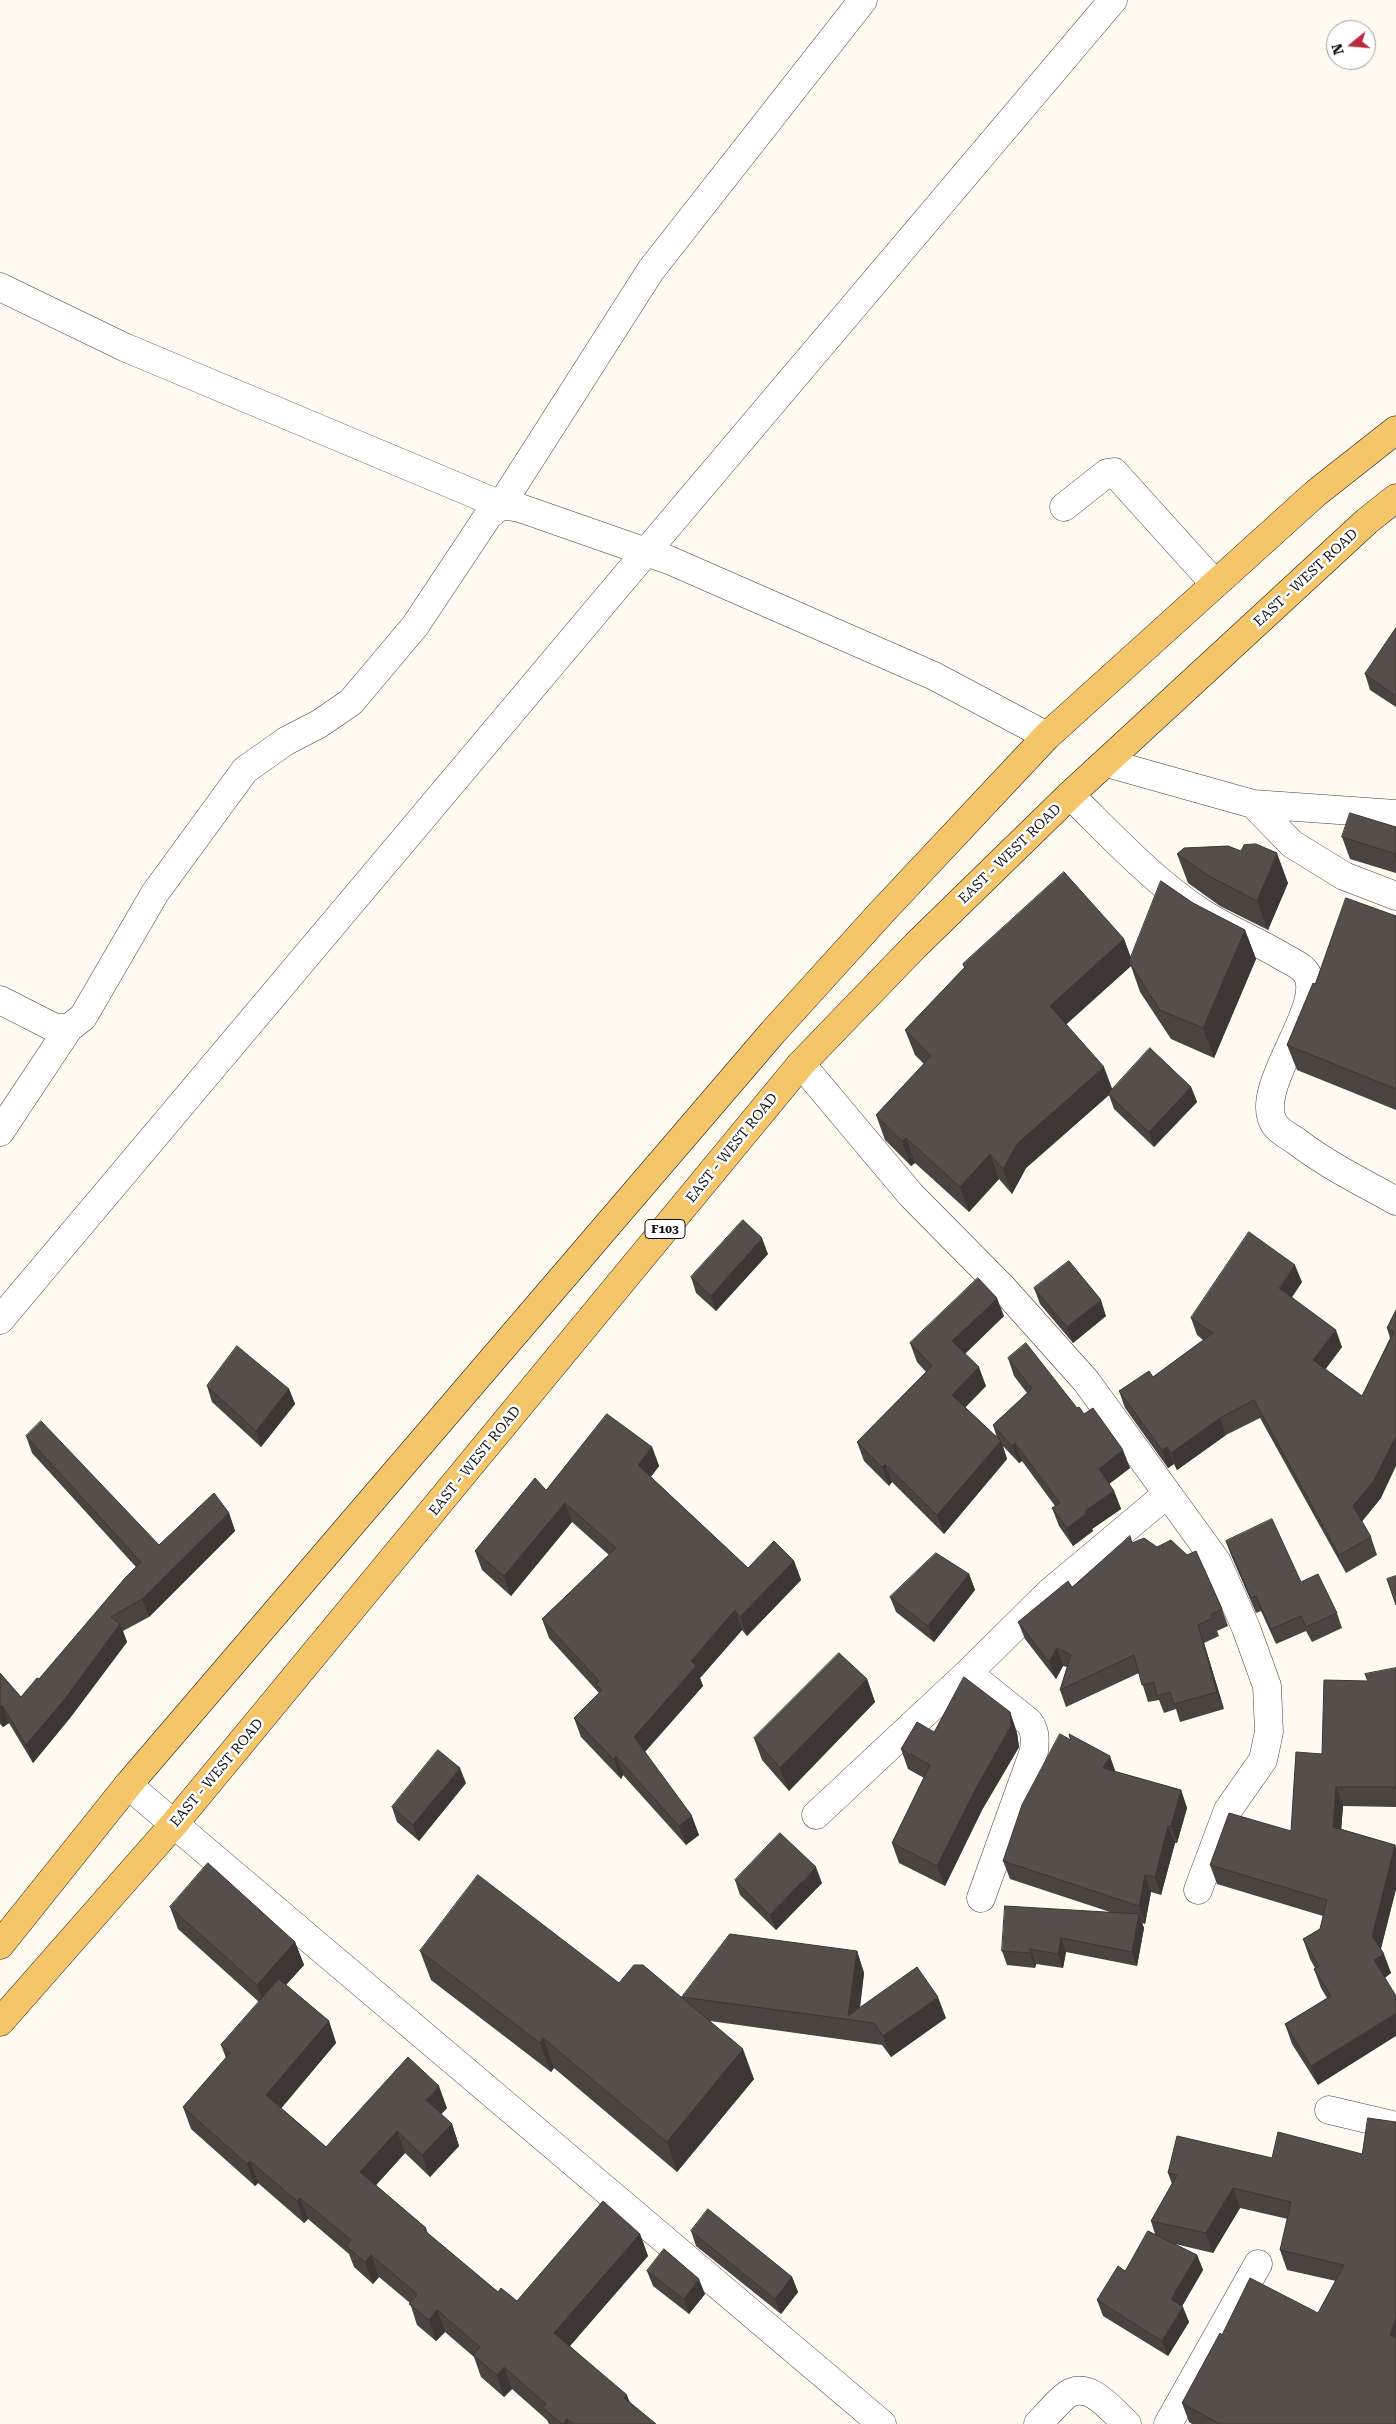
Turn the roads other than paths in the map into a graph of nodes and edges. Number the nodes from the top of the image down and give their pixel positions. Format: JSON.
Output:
{"nodes":[{"id":1,"x":863,"y":0,"type":"edge"},
{"id":2,"x":1113,"y":0,"type":"edge"},
{"id":3,"x":0,"y":287,"type":"edge"},
{"id":4,"x":1396,"y":430,"type":"edge"},
{"id":5,"x":1396,"y":498,"type":"edge"},
{"id":6,"x":501,"y":505,"type":"junction"},
{"id":7,"x":1064,"y":508,"type":"dead end"},
{"id":8,"x":646,"y":552,"type":"junction"},
{"id":9,"x":1215,"y":584,"type":"junction"},
{"id":10,"x":1047,"y":736,"type":"junction"},
{"id":11,"x":1107,"y":762,"type":"junction"},
{"id":12,"x":1070,"y":796,"type":"junction"},
{"id":13,"x":1253,"y":804,"type":"junction"},
{"id":14,"x":1396,"y":814,"type":"edge"},
{"id":15,"x":1396,"y":896,"type":"edge"},
{"id":16,"x":0,"y":1000,"type":"edge"},
{"id":17,"x":70,"y":1028,"type":"junction"},
{"id":18,"x":801,"y":1064,"type":"junction"},
{"id":19,"x":0,"y":1132,"type":"edge"},
{"id":20,"x":1396,"y":1201,"type":"edge"},
{"id":21,"x":0,"y":1320,"type":"edge"},
{"id":22,"x":1167,"y":1494,"type":"junction"},
{"id":23,"x":968,"y":1674,"type":"junction"},
{"id":24,"x":128,"y":1786,"type":"junction"},
{"id":25,"x":816,"y":1816,"type":"dead end"},
{"id":26,"x":174,"y":1824,"type":"junction"},
{"id":27,"x":1198,"y":1890,"type":"dead end"},
{"id":28,"x":981,"y":1898,"type":"dead end"},
{"id":29,"x":0,"y":1945,"type":"edge"},
{"id":30,"x":0,"y":2022,"type":"edge"},
{"id":31,"x":1329,"y":2110,"type":"dead end"},
{"id":32,"x":1396,"y":2126,"type":"edge"},
{"id":33,"x":1258,"y":2264,"type":"dead end"},
{"id":34,"x":882,"y":2424,"type":"edge"},
{"id":35,"x":1038,"y":2424,"type":"edge"},
{"id":36,"x":1127,"y":2424,"type":"edge"},
{"id":37,"x":1168,"y":2424,"type":"edge"}],
"edges":[{"from":1,"to":6,"type":"street"},
{"from":2,"to":8,"type":"street"},
{"from":3,"to":6,"type":"street"},
{"from":4,"to":9,"type":"main road"},
{"from":5,"to":11,"type":"main road","name":"EAST - WEST ROAD","number":"F103"},
{"from":6,"to":8,"type":"street"},
{"from":6,"to":17,"type":"street"},
{"from":7,"to":9,"type":"street"},
{"from":8,"to":10,"type":"street"},
{"from":8,"to":21,"type":"street"},
{"from":9,"to":10,"type":"main road"},
{"from":10,"to":24,"type":"main road"},
{"from":11,"to":12,"type":"main road","name":"EAST - WEST ROAD","number":"F103"},
{"from":11,"to":13,"type":"street"},
{"from":12,"to":18,"type":"main road","name":"EAST - WEST ROAD","number":"F103"},
{"from":12,"to":20,"type":"street"},
{"from":13,"to":14,"type":"street"},
{"from":13,"to":15,"type":"street"},
{"from":16,"to":17,"type":"street"},
{"from":17,"to":19,"type":"street"},
{"from":18,"to":22,"type":"street"},
{"from":18,"to":26,"type":"main road","name":"EAST - WEST ROAD","number":"F103"},
{"from":22,"to":23,"type":"street"},
{"from":22,"to":27,"type":"street"},
{"from":23,"to":25,"type":"street"},
{"from":23,"to":28,"type":"street"},
{"from":24,"to":26,"type":"street"},
{"from":24,"to":29,"type":"main road"},
{"from":26,"to":30,"type":"main road","name":"EAST - WEST ROAD","number":"F103"},
{"from":26,"to":34,"type":"street"},
{"from":31,"to":32,"type":"street"},
{"from":33,"to":37,"type":"street"},
{"from":35,"to":36,"type":"street"}]}
